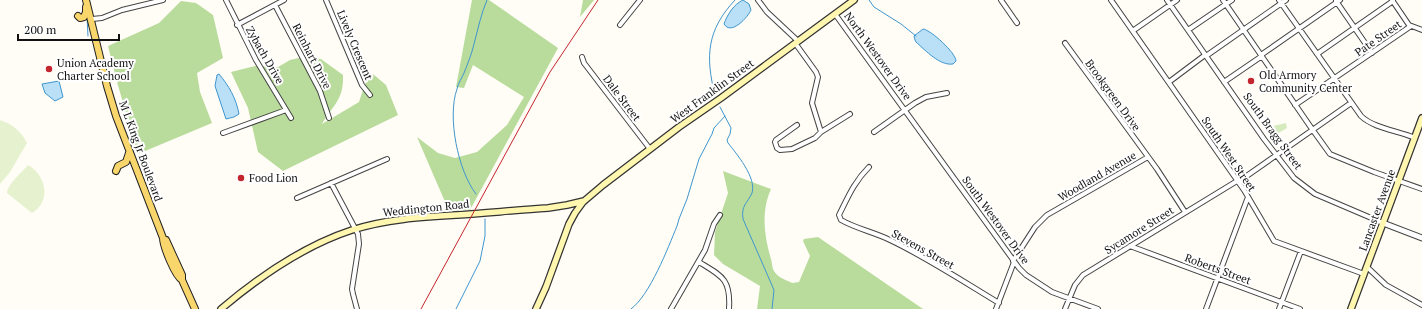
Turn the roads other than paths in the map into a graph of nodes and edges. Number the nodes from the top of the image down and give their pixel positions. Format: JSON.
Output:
{"nodes":[{"id":1,"x":85,"y":0,"type":"edge"},
{"id":2,"x":163,"y":0,"type":"edge"},
{"id":3,"x":226,"y":0,"type":"edge"},
{"id":4,"x":284,"y":0,"type":"edge"},
{"id":5,"x":326,"y":0,"type":"edge"},
{"id":6,"x":640,"y":0,"type":"edge"},
{"id":7,"x":758,"y":0,"type":"edge"},
{"id":8,"x":854,"y":0,"type":"edge"},
{"id":9,"x":1001,"y":0,"type":"edge"},
{"id":10,"x":1111,"y":0,"type":"edge"},
{"id":11,"x":1167,"y":0,"type":"edge"},
{"id":12,"x":1177,"y":0,"type":"edge"},
{"id":13,"x":1232,"y":0,"type":"edge"},
{"id":14,"x":1286,"y":0,"type":"edge"},
{"id":15,"x":1280,"y":1,"type":"edge"},
{"id":16,"x":1337,"y":1,"type":"edge"},
{"id":17,"x":1392,"y":1,"type":"edge"},
{"id":18,"x":1224,"y":2,"type":"edge"},
{"id":19,"x":1170,"y":4,"type":"junction"},
{"id":20,"x":275,"y":5,"type":"junction"},
{"id":21,"x":835,"y":14,"type":"junction"},
{"id":22,"x":78,"y":16,"type":"dead end"},
{"id":23,"x":92,"y":19,"type":"junction"},
{"id":24,"x":1018,"y":23,"type":"dead end"},
{"id":25,"x":237,"y":25,"type":"junction"},
{"id":26,"x":620,"y":25,"type":"dead end"},
{"id":27,"x":1411,"y":26,"type":"junction"},
{"id":28,"x":1298,"y":28,"type":"junction"},
{"id":29,"x":1355,"y":28,"type":"junction"},
{"id":30,"x":1243,"y":29,"type":"junction"},
{"id":31,"x":1134,"y":30,"type":"junction"},
{"id":32,"x":1188,"y":30,"type":"junction"},
{"id":33,"x":1422,"y":30,"type":"edge"},
{"id":34,"x":797,"y":42,"type":"junction"},
{"id":35,"x":1065,"y":42,"type":"dead end"},
{"id":36,"x":1372,"y":53,"type":"junction"},
{"id":37,"x":1317,"y":54,"type":"junction"},
{"id":38,"x":1206,"y":55,"type":"junction"},
{"id":39,"x":1261,"y":56,"type":"junction"},
{"id":40,"x":582,"y":57,"type":"dead end"},
{"id":41,"x":1334,"y":78,"type":"junction"},
{"id":42,"x":1169,"y":82,"type":"junction"},
{"id":43,"x":1224,"y":82,"type":"junction"},
{"id":44,"x":947,"y":93,"type":"dead end"},
{"id":45,"x":370,"y":96,"type":"dead end"},
{"id":46,"x":1352,"y":103,"type":"junction"},
{"id":47,"x":1295,"y":105,"type":"junction"},
{"id":48,"x":286,"y":110,"type":"junction"},
{"id":49,"x":906,"y":110,"type":"junction"},
{"id":50,"x":850,"y":114,"type":"dead end"},
{"id":51,"x":291,"y":118,"type":"dead end"},
{"id":52,"x":329,"y":118,"type":"dead end"},
{"id":53,"x":1422,"y":118,"type":"edge"},
{"id":54,"x":797,"y":125,"type":"dead end"},
{"id":55,"x":1312,"y":129,"type":"junction"},
{"id":56,"x":821,"y":132,"type":"junction"},
{"id":57,"x":874,"y":132,"type":"dead end"},
{"id":58,"x":223,"y":133,"type":"dead end"},
{"id":59,"x":1415,"y":138,"type":"junction"},
{"id":60,"x":650,"y":149,"type":"junction"},
{"id":61,"x":129,"y":152,"type":"junction"},
{"id":62,"x":1276,"y":154,"type":"junction"},
{"id":63,"x":1148,"y":157,"type":"junction"},
{"id":64,"x":387,"y":159,"type":"dead end"},
{"id":65,"x":869,"y":167,"type":"dead end"},
{"id":66,"x":116,"y":171,"type":"dead end"},
{"id":67,"x":1238,"y":181,"type":"junction"},
{"id":68,"x":1399,"y":181,"type":"junction"},
{"id":69,"x":331,"y":183,"type":"junction"},
{"id":70,"x":1422,"y":189,"type":"edge"},
{"id":71,"x":1248,"y":197,"type":"junction"},
{"id":72,"x":297,"y":198,"type":"dead end"},
{"id":73,"x":584,"y":201,"type":"junction"},
{"id":74,"x":1186,"y":212,"type":"junction"},
{"id":75,"x":720,"y":215,"type":"dead end"},
{"id":76,"x":1383,"y":224,"type":"junction"},
{"id":77,"x":355,"y":229,"type":"junction"},
{"id":78,"x":1422,"y":238,"type":"edge"},
{"id":79,"x":1130,"y":246,"type":"junction"},
{"id":80,"x":1301,"y":251,"type":"junction"},
{"id":81,"x":1014,"y":261,"type":"junction"},
{"id":82,"x":699,"y":262,"type":"junction"},
{"id":83,"x":1367,"y":267,"type":"junction"},
{"id":84,"x":1364,"y":274,"type":"junction"},
{"id":85,"x":1218,"y":279,"type":"junction"},
{"id":86,"x":1070,"y":298,"type":"junction"},
{"id":87,"x":540,"y":299,"type":"junction"},
{"id":88,"x":1281,"y":302,"type":"junction"},
{"id":89,"x":998,"y":303,"type":"junction"},
{"id":90,"x":1422,"y":306,"type":"edge"},
{"id":91,"x":195,"y":309,"type":"edge"},
{"id":92,"x":221,"y":309,"type":"edge"},
{"id":93,"x":357,"y":309,"type":"edge"},
{"id":94,"x":531,"y":309,"type":"edge"},
{"id":95,"x":536,"y":309,"type":"edge"},
{"id":96,"x":672,"y":309,"type":"edge"},
{"id":97,"x":729,"y":309,"type":"edge"},
{"id":98,"x":996,"y":309,"type":"edge"},
{"id":99,"x":1066,"y":309,"type":"edge"},
{"id":100,"x":1098,"y":309,"type":"edge"},
{"id":101,"x":1206,"y":309,"type":"edge"},
{"id":102,"x":1279,"y":309,"type":"edge"},
{"id":103,"x":1300,"y":309,"type":"edge"},
{"id":104,"x":1350,"y":309,"type":"edge"}],
"edges":[{"from":1,"to":22,"type":"main road"},
{"from":1,"to":23,"type":"main road","name":"M L King Jr Boulevard"},
{"from":2,"to":23,"type":"street"},
{"from":3,"to":25,"type":"street","name":"Zybach Drive"},
{"from":4,"to":20,"type":"street"},
{"from":5,"to":45,"type":"street","name":"Lively Crescent"},
{"from":6,"to":26,"type":"street"},
{"from":7,"to":34,"type":"street"},
{"from":8,"to":21,"type":"main road","name":"West Franklin Street"},
{"from":9,"to":24,"type":"street"},
{"from":10,"to":31,"type":"street","name":"South West Street"},
{"from":11,"to":19,"type":"street","name":"South Bragg Street"},
{"from":12,"to":19,"type":"street"},
{"from":13,"to":18,"type":"street"},
{"from":14,"to":15,"type":"street"},
{"from":15,"to":28,"type":"street"},
{"from":15,"to":30,"type":"street"},
{"from":16,"to":28,"type":"street"},
{"from":16,"to":29,"type":"street"},
{"from":17,"to":27,"type":"street"},
{"from":17,"to":29,"type":"street"},
{"from":18,"to":30,"type":"street"},
{"from":18,"to":32,"type":"street"},
{"from":19,"to":31,"type":"street"},
{"from":19,"to":32,"type":"street","name":"South Bragg Street"},
{"from":20,"to":25,"type":"street"},
{"from":20,"to":52,"type":"street","name":"Reinhart Drive"},
{"from":21,"to":34,"type":"main road","name":"West Franklin Street"},
{"from":21,"to":49,"type":"street","name":"North Westover Drive"},
{"from":23,"to":61,"type":"main road","name":"M L King Jr Boulevard"},
{"from":25,"to":48,"type":"street","name":"Zybach Drive"},
{"from":27,"to":33,"type":"street"},
{"from":27,"to":36,"type":"street","name":"Pate Street"},
{"from":28,"to":37,"type":"street"},
{"from":28,"to":39,"type":"street"},
{"from":29,"to":36,"type":"street"},
{"from":29,"to":37,"type":"street"},
{"from":30,"to":38,"type":"street"},
{"from":30,"to":39,"type":"street"},
{"from":31,"to":42,"type":"street","name":"South West Street"},
{"from":32,"to":38,"type":"street","name":"South Bragg Street"},
{"from":34,"to":56,"type":"street"},
{"from":34,"to":60,"type":"main road","name":"West Franklin Street"},
{"from":35,"to":63,"type":"street","name":"Brookgreen Drive"},
{"from":36,"to":41,"type":"street","name":"Pate Street"},
{"from":37,"to":41,"type":"street"},
{"from":38,"to":42,"type":"street"},
{"from":38,"to":43,"type":"street","name":"South Bragg Street"},
{"from":39,"to":43,"type":"street"},
{"from":39,"to":47,"type":"street"},
{"from":40,"to":60,"type":"street","name":"Dale Street"},
{"from":41,"to":46,"type":"street"},
{"from":41,"to":47,"type":"street","name":"Pate Street"},
{"from":42,"to":67,"type":"street","name":"South West Street"},
{"from":43,"to":62,"type":"street","name":"South Bragg Street"},
{"from":44,"to":49,"type":"street"},
{"from":46,"to":55,"type":"street","name":"Sycamore Street"},
{"from":46,"to":59,"type":"street"},
{"from":47,"to":55,"type":"street"},
{"from":48,"to":51,"type":"street","name":"Zybach Drive"},
{"from":48,"to":58,"type":"street"},
{"from":49,"to":57,"type":"street"},
{"from":49,"to":81,"type":"street","name":"South Westover Drive"},
{"from":50,"to":56,"type":"street"},
{"from":53,"to":59,"type":"main road","name":"Lancaster Avenue"},
{"from":54,"to":56,"type":"street"},
{"from":55,"to":62,"type":"street","name":"Sycamore Street"},
{"from":55,"to":68,"type":"street"},
{"from":59,"to":68,"type":"main road","name":"Lancaster Avenue"},
{"from":60,"to":73,"type":"main road","name":"West Franklin Street"},
{"from":61,"to":66,"type":"main road"},
{"from":61,"to":91,"type":"main road","name":"M L King Jr Boulevard"},
{"from":62,"to":67,"type":"street","name":"Sycamore Street"},
{"from":62,"to":76,"type":"street","name":"South Bragg Street"},
{"from":63,"to":74,"type":"street","name":"Woodland Avenue"},
{"from":63,"to":81,"type":"street","name":"Woodland Avenue"},
{"from":64,"to":69,"type":"street"},
{"from":65,"to":89,"type":"street","name":"Stevens Street"},
{"from":67,"to":71,"type":"street","name":"South West Street"},
{"from":67,"to":74,"type":"street","name":"Sycamore Street"},
{"from":68,"to":70,"type":"street"},
{"from":68,"to":76,"type":"main road","name":"Lancaster Avenue"},
{"from":69,"to":72,"type":"street"},
{"from":69,"to":77,"type":"street"},
{"from":71,"to":80,"type":"street","name":"South West Street"},
{"from":71,"to":85,"type":"street"},
{"from":73,"to":77,"type":"main road","name":"Weddington Road"},
{"from":73,"to":87,"type":"main road"},
{"from":74,"to":79,"type":"street","name":"Sycamore Street"},
{"from":75,"to":82,"type":"street"},
{"from":76,"to":78,"type":"street","name":"South Bragg Street"},
{"from":76,"to":83,"type":"main road","name":"Lancaster Avenue"},
{"from":77,"to":92,"type":"main road","name":"Weddington Road"},
{"from":77,"to":93,"type":"street"},
{"from":79,"to":85,"type":"street","name":"Roberts Street"},
{"from":79,"to":86,"type":"street","name":"Sycamore Street"},
{"from":80,"to":84,"type":"street","name":"South West Street"},
{"from":80,"to":88,"type":"street"},
{"from":81,"to":86,"type":"street","name":"South Westover Drive"},
{"from":81,"to":89,"type":"street","name":"Woodland Avenue"},
{"from":82,"to":96,"type":"street"},
{"from":82,"to":97,"type":"street"},
{"from":83,"to":84,"type":"main road","name":"Lancaster Avenue"},
{"from":83,"to":90,"type":"street"},
{"from":84,"to":104,"type":"main road","name":"Lancaster Avenue"},
{"from":85,"to":88,"type":"street","name":"Roberts Street"},
{"from":85,"to":101,"type":"street"},
{"from":86,"to":99,"type":"street","name":"Sycamore Street"},
{"from":86,"to":100,"type":"street","name":"South Westover Drive"},
{"from":87,"to":94,"type":"main road"},
{"from":87,"to":95,"type":"main road"},
{"from":88,"to":102,"type":"street"},
{"from":88,"to":103,"type":"street","name":"Roberts Street"},
{"from":89,"to":98,"type":"street","name":"Woodland Avenue"}]}
